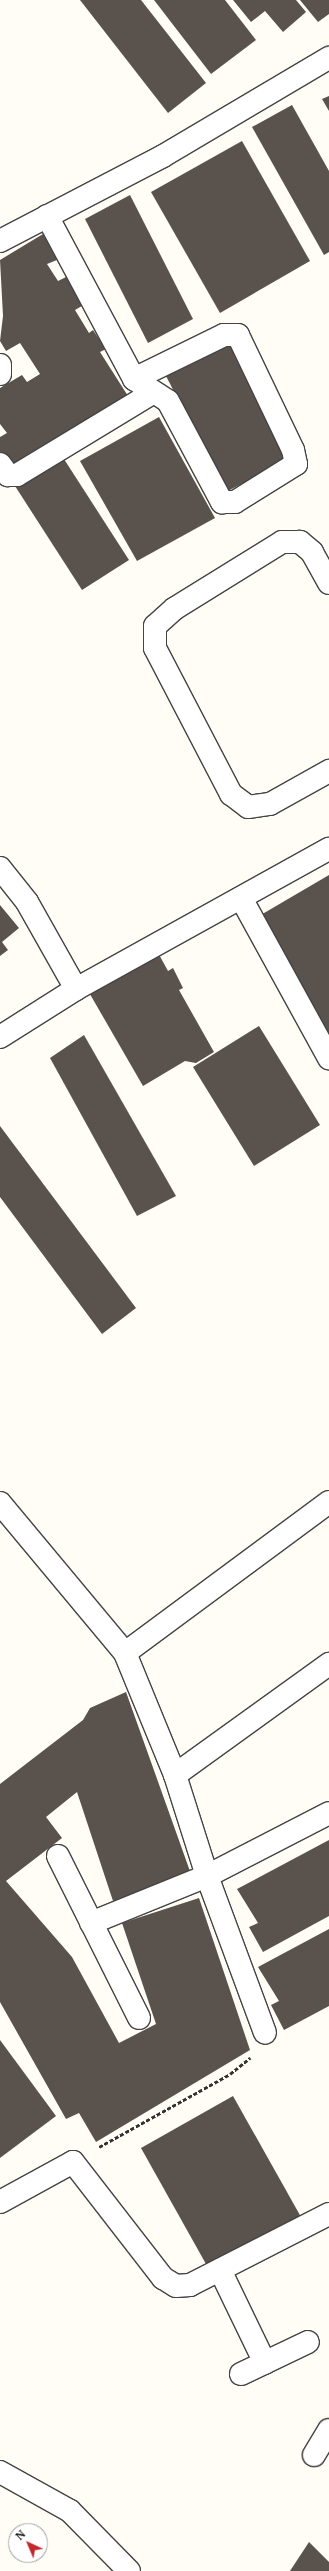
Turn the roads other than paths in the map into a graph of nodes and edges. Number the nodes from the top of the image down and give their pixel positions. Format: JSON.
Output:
{"nodes":[{"id":1,"x":329,"y":58,"type":"edge"},
{"id":2,"x":47,"y":216,"type":"junction"},
{"id":3,"x":0,"y":241,"type":"edge"},
{"id":4,"x":0,"y":365,"type":"edge"},
{"id":5,"x":0,"y":374,"type":"edge"},
{"id":6,"x":134,"y":379,"type":"junction"},
{"id":7,"x":151,"y":394,"type":"junction"},
{"id":8,"x":0,"y":464,"type":"edge"},
{"id":9,"x":329,"y":583,"type":"edge"},
{"id":10,"x":329,"y":771,"type":"edge"},
{"id":11,"x":329,"y":849,"type":"edge"},
{"id":12,"x":0,"y":868,"type":"edge"},
{"id":13,"x":240,"y":898,"type":"junction"},
{"id":14,"x":76,"y":989,"type":"junction"},
{"id":15,"x":0,"y":1037,"type":"edge"},
{"id":16,"x":329,"y":1058,"type":"edge"},
{"id":17,"x":329,"y":1502,"type":"edge"},
{"id":18,"x":0,"y":1503,"type":"edge"},
{"id":19,"x":125,"y":1653,"type":"junction"},
{"id":20,"x":329,"y":1664,"type":"edge"},
{"id":21,"x":175,"y":1775,"type":"junction"},
{"id":22,"x":329,"y":1814,"type":"edge"},
{"id":23,"x":58,"y":1856,"type":"dead end"},
{"id":24,"x":207,"y":1876,"type":"junction"},
{"id":25,"x":91,"y":1923,"type":"junction"},
{"id":26,"x":140,"y":2018,"type":"dead end"},
{"id":27,"x":265,"y":2033,"type":"road end"},
{"id":28,"x":0,"y":2202,"type":"edge"},
{"id":29,"x":327,"y":2219,"type":"edge"},
{"id":30,"x":220,"y":2270,"type":"junction"},
{"id":31,"x":308,"y":2342,"type":"dead end"},
{"id":32,"x":265,"y":2363,"type":"junction"},
{"id":33,"x":241,"y":2374,"type":"dead end"},
{"id":34,"x":329,"y":2430,"type":"edge"},
{"id":35,"x":314,"y":2455,"type":"dead end"},
{"id":36,"x":0,"y":2472,"type":"edge"},
{"id":37,"x":129,"y":2571,"type":"edge"}],
"edges":[{"from":1,"to":2,"type":"street"},
{"from":2,"to":3,"type":"street"},
{"from":2,"to":6,"type":"street"},
{"from":4,"to":5,"type":"street"},
{"from":6,"to":7,"type":"street"},
{"from":6,"to":7,"type":"street"},
{"from":7,"to":8,"type":"street"},
{"from":9,"to":10,"type":"street"},
{"from":11,"to":13,"type":"street"},
{"from":12,"to":14,"type":"street"},
{"from":13,"to":14,"type":"street"},
{"from":13,"to":16,"type":"street"},
{"from":14,"to":15,"type":"street"},
{"from":17,"to":19,"type":"street"},
{"from":18,"to":19,"type":"street"},
{"from":19,"to":21,"type":"street"},
{"from":20,"to":21,"type":"street"},
{"from":21,"to":24,"type":"street"},
{"from":22,"to":24,"type":"street"},
{"from":23,"to":25,"type":"street"},
{"from":24,"to":25,"type":"street"},
{"from":24,"to":27,"type":"street"},
{"from":25,"to":26,"type":"street"},
{"from":28,"to":30,"type":"street"},
{"from":29,"to":30,"type":"street"},
{"from":30,"to":32,"type":"street"},
{"from":31,"to":32,"type":"street"},
{"from":32,"to":33,"type":"street"},
{"from":34,"to":35,"type":"street"},
{"from":36,"to":37,"type":"street"}]}
